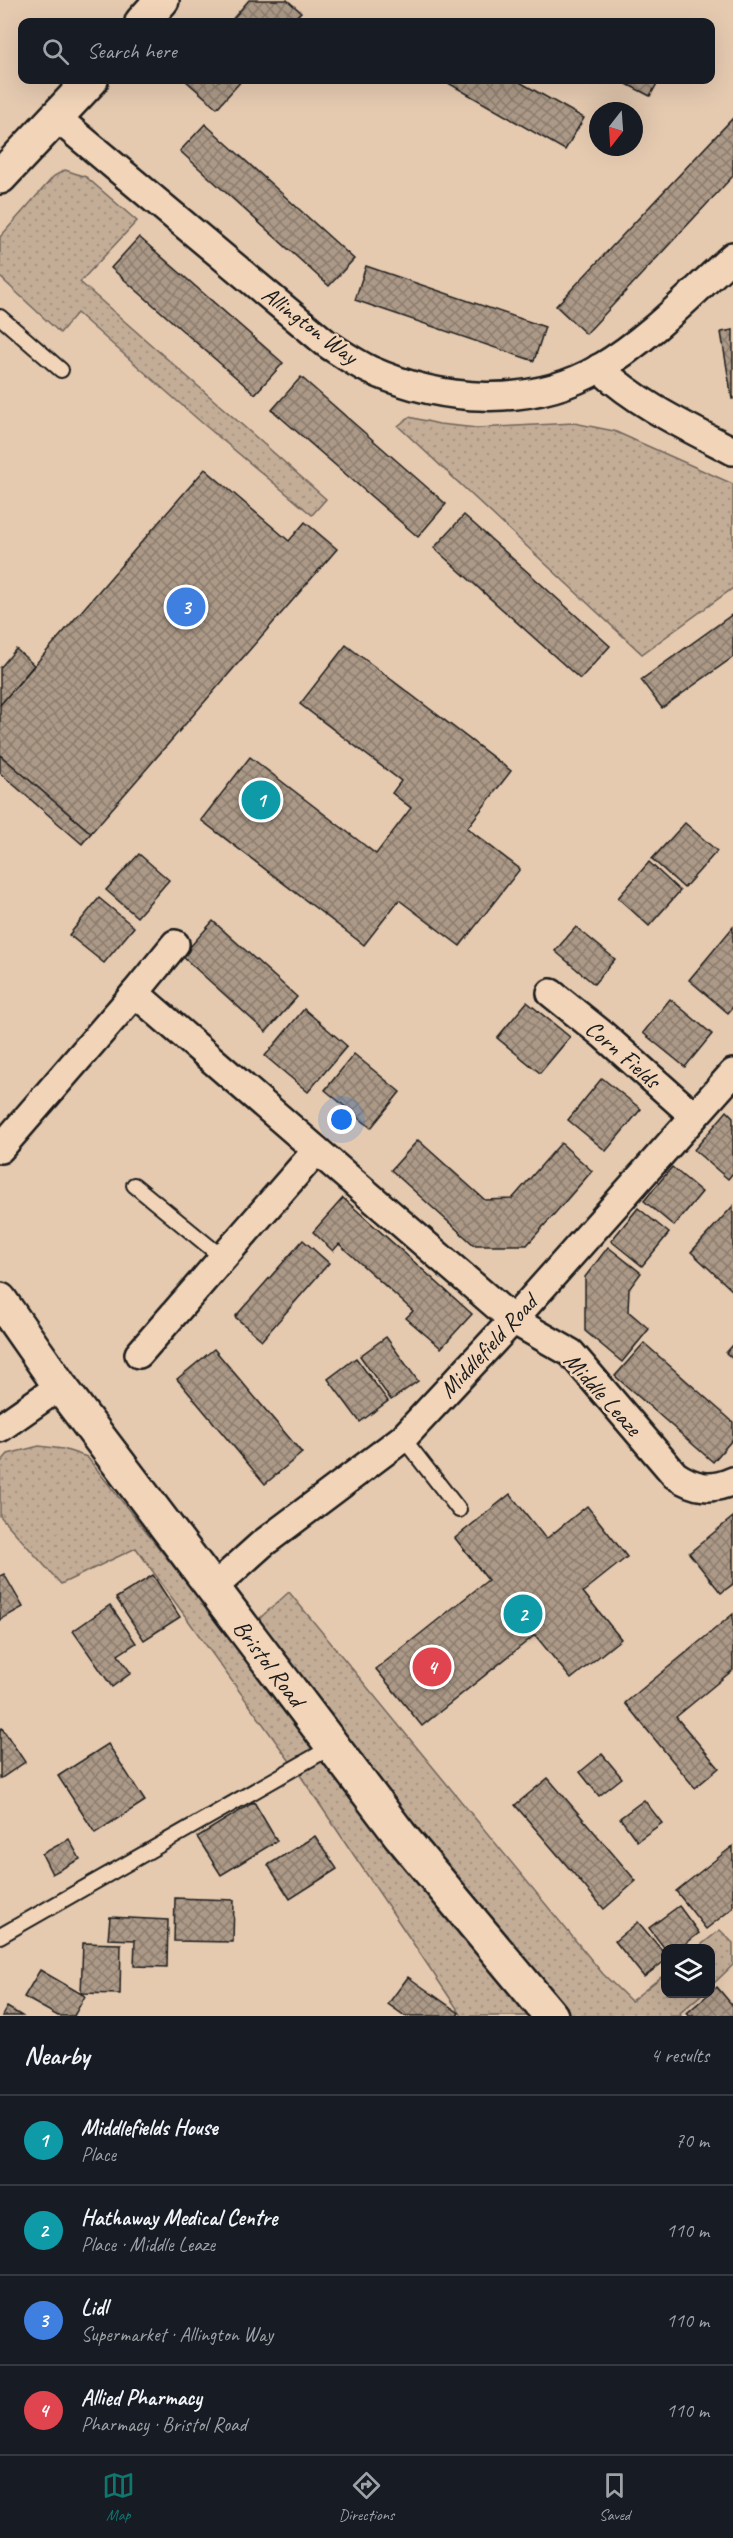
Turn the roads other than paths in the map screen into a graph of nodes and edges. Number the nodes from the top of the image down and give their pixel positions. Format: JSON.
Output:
{"nodes":[{"id":1,"x":162,"y":0,"type":"edge"},
{"id":2,"x":146,"y":18,"type":"edge"},
{"id":3,"x":87,"y":84,"type":"edge"},
{"id":4,"x":57,"y":118,"type":"junction"},
{"id":5,"x":0,"y":177,"type":"edge"},
{"id":6,"x":733,"y":256,"type":"edge"},
{"id":7,"x":0,"y":317,"type":"edge"},
{"id":8,"x":599,"y":368,"type":"junction"},
{"id":9,"x":61,"y":370,"type":"dead end"},
{"id":10,"x":733,"y":451,"type":"edge"},
{"id":11,"x":175,"y":944,"type":"dead end"},
{"id":12,"x":135,"y":993,"type":"junction"},
{"id":13,"x":551,"y":993,"type":"dead end"},
{"id":14,"x":733,"y":1073,"type":"edge"},
{"id":15,"x":694,"y":1116,"type":"junction"},
{"id":16,"x":0,"y":1149,"type":"edge"},
{"id":17,"x":316,"y":1151,"type":"junction"},
{"id":18,"x":134,"y":1185,"type":"dead end"},
{"id":19,"x":223,"y":1258,"type":"junction"},
{"id":20,"x":0,"y":1300,"type":"edge"},
{"id":21,"x":513,"y":1320,"type":"junction"},
{"id":22,"x":139,"y":1354,"type":"dead end"},
{"id":23,"x":60,"y":1386,"type":"junction"},
{"id":24,"x":0,"y":1428,"type":"edge"},
{"id":25,"x":403,"y":1437,"type":"junction"},
{"id":26,"x":733,"y":1481,"type":"edge"},
{"id":27,"x":459,"y":1510,"type":"dead end"},
{"id":28,"x":213,"y":1588,"type":"junction"},
{"id":29,"x":333,"y":1746,"type":"junction"},
{"id":30,"x":0,"y":1936,"type":"edge"},
{"id":31,"x":551,"y":2016,"type":"edge"}],
"edges":[{"from":1,"to":2,"type":"main road"},
{"from":3,"to":4,"type":"main road"},
{"from":4,"to":5,"type":"main road"},
{"from":4,"to":8,"type":"street","name":"Allington Way"},
{"from":6,"to":8,"type":"street","name":"Allington Way"},
{"from":7,"to":9,"type":"lane"},
{"from":8,"to":10,"type":"street"},
{"from":11,"to":12,"type":"street"},
{"from":12,"to":16,"type":"street"},
{"from":12,"to":17,"type":"street","name":"Middle Leaze"},
{"from":13,"to":15,"type":"street","name":"Corn Fields"},
{"from":14,"to":15,"type":"street","name":"Middlefield Road"},
{"from":15,"to":21,"type":"street","name":"Middlefield Road"},
{"from":17,"to":19,"type":"street"},
{"from":17,"to":21,"type":"street","name":"Middle Leaze"},
{"from":18,"to":19,"type":"lane"},
{"from":19,"to":22,"type":"street"},
{"from":20,"to":23,"type":"main road","name":"Bristol Road"},
{"from":21,"to":25,"type":"street","name":"Middlefield Road"},
{"from":21,"to":26,"type":"street","name":"Middle Leaze"},
{"from":23,"to":24,"type":"street"},
{"from":23,"to":28,"type":"main road","name":"Bristol Road"},
{"from":25,"to":27,"type":"lane"},
{"from":25,"to":28,"type":"street","name":"Middlefield Road"},
{"from":28,"to":29,"type":"main road","name":"Bristol Road"},
{"from":29,"to":30,"type":"lane"},
{"from":29,"to":31,"type":"main road","name":"Bristol Road"}]}
